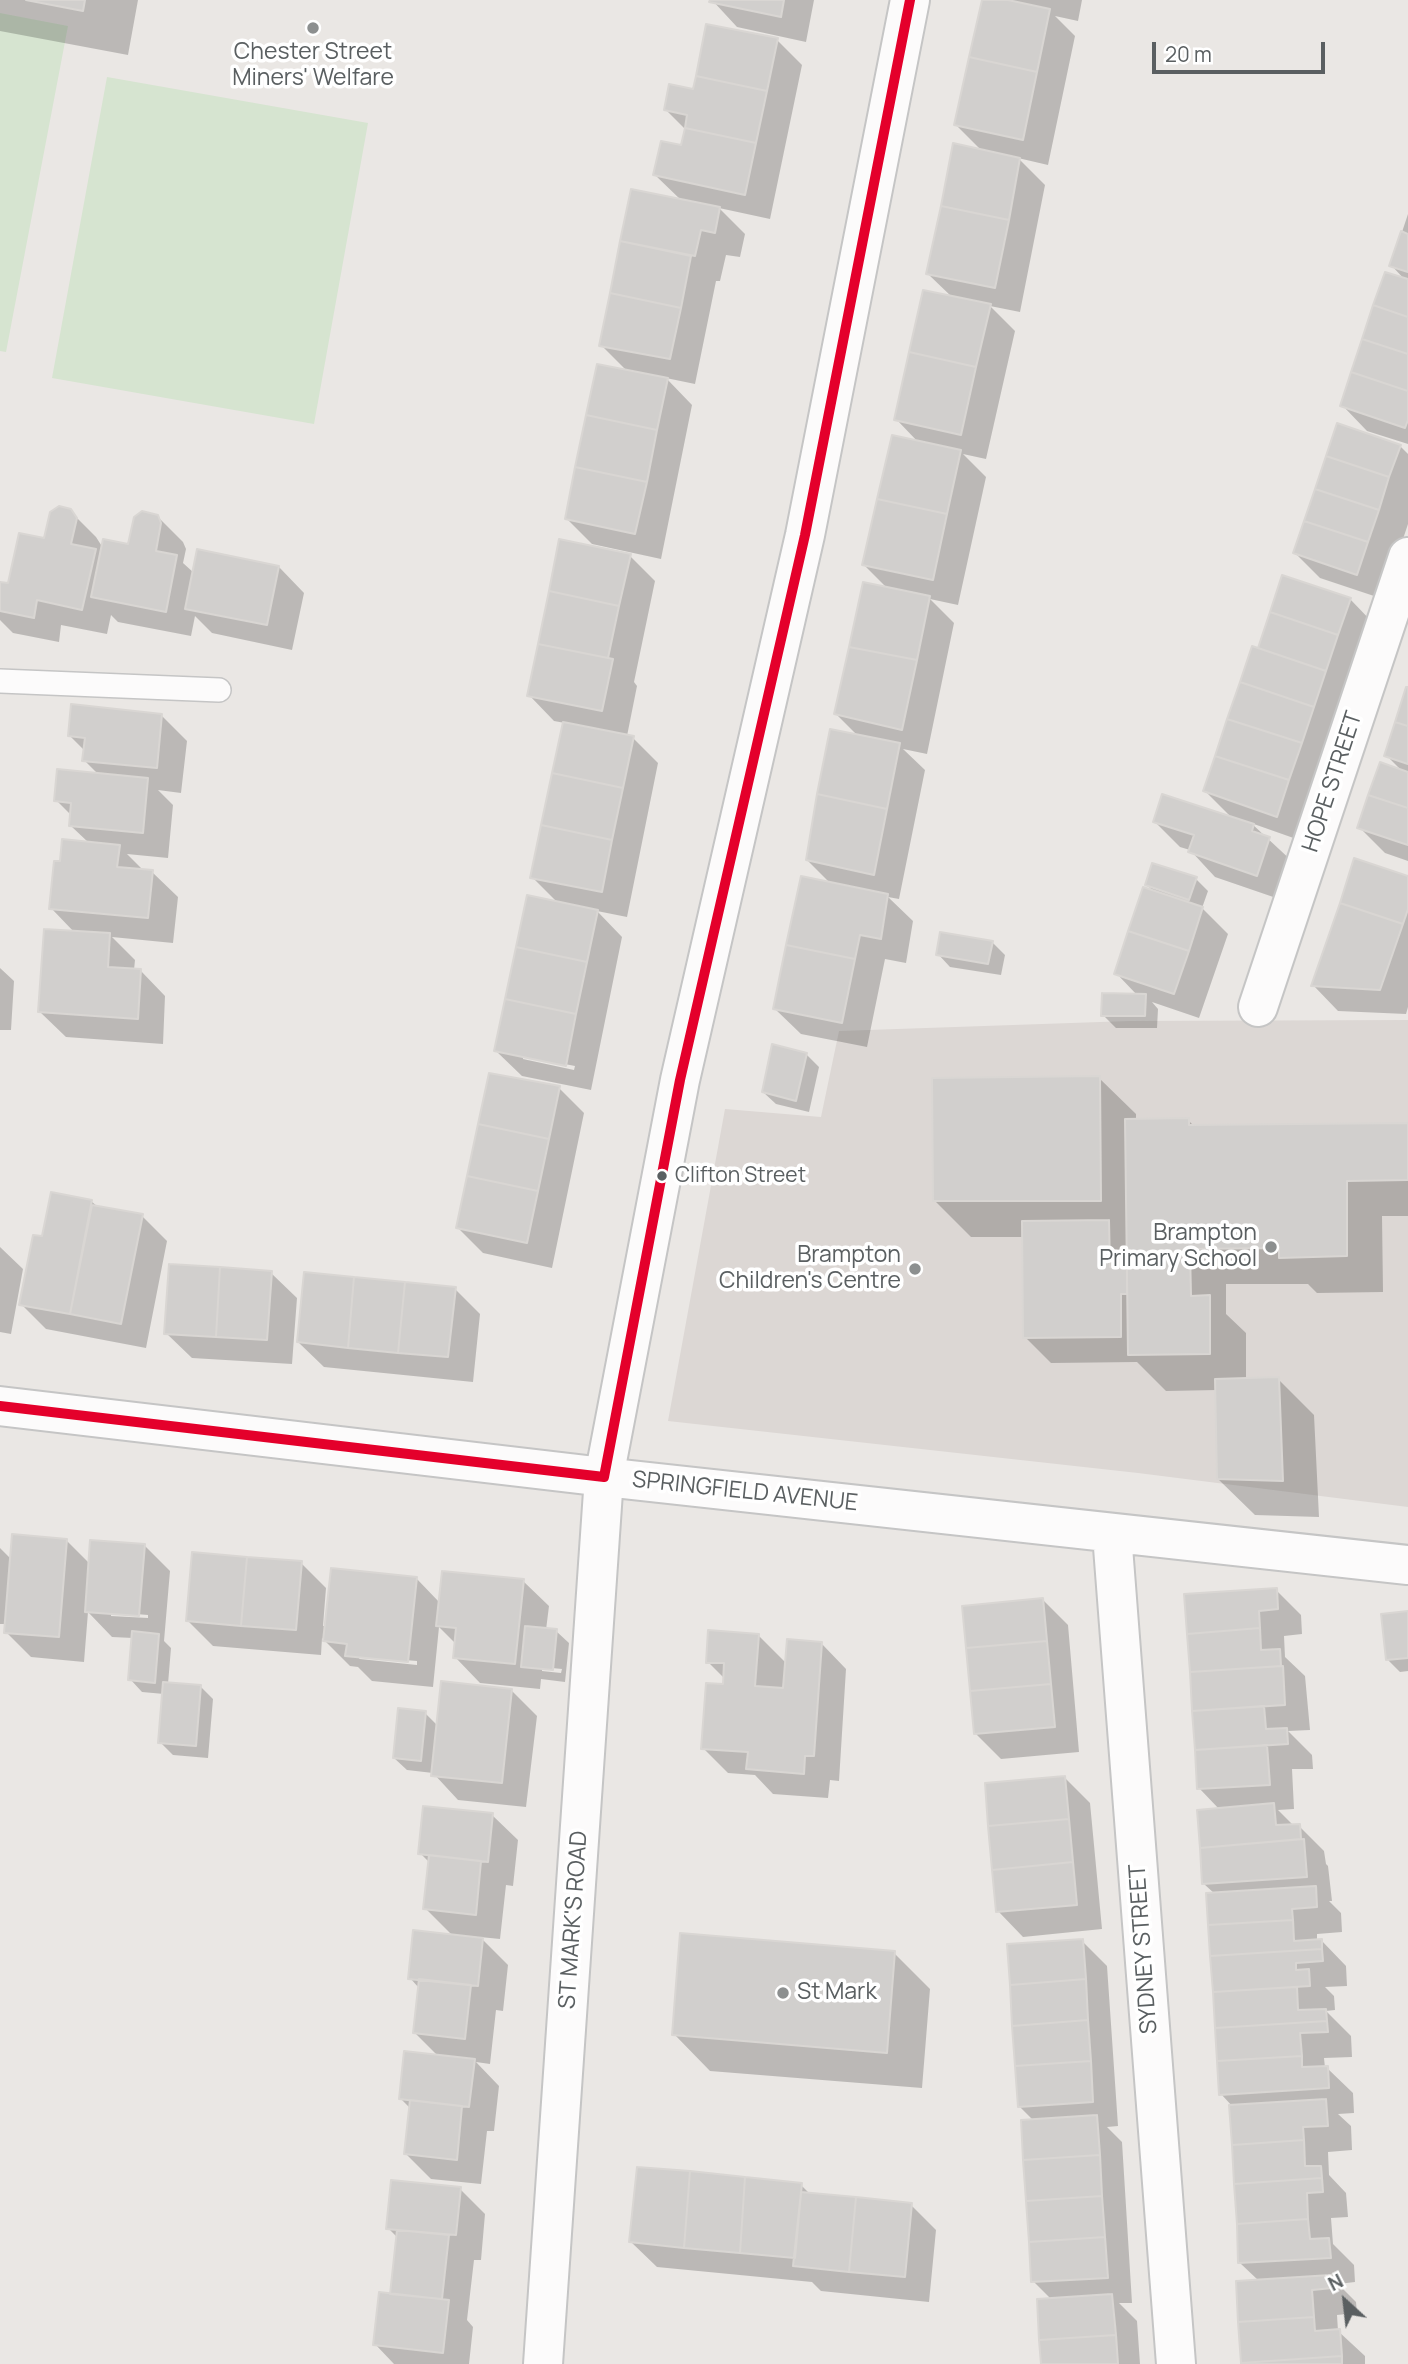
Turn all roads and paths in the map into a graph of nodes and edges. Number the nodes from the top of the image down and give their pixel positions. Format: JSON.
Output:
{"nodes":[{"id":1,"x":910,"y":0,"type":"edge"},
{"id":2,"x":1408,"y":557,"type":"edge"},
{"id":3,"x":0,"y":681,"type":"edge"},
{"id":4,"x":219,"y":690,"type":"dead end"},
{"id":5,"x":1258,"y":1007,"type":"dead end"},
{"id":6,"x":0,"y":1406,"type":"edge"},
{"id":7,"x":604,"y":1477,"type":"junction"},
{"id":8,"x":1112,"y":1534,"type":"junction"},
{"id":9,"x":1408,"y":1565,"type":"edge"},
{"id":10,"x":543,"y":2364,"type":"edge"},
{"id":11,"x":1176,"y":2364,"type":"edge"}],
"edges":[{"from":1,"to":7,"type":"street"},
{"from":2,"to":5,"type":"street","name":"HOPE STREET"},
{"from":3,"to":4,"type":"lane"},
{"from":6,"to":7,"type":"street","name":"SPRINGFIELD AVENUE"},
{"from":7,"to":8,"type":"street","name":"SPRINGFIELD AVENUE"},
{"from":7,"to":10,"type":"street","name":"ST MARK'S ROAD"},
{"from":8,"to":9,"type":"street","name":"SPRINGFIELD AVENUE"},
{"from":8,"to":11,"type":"street","name":"SYDNEY STREET"}]}
